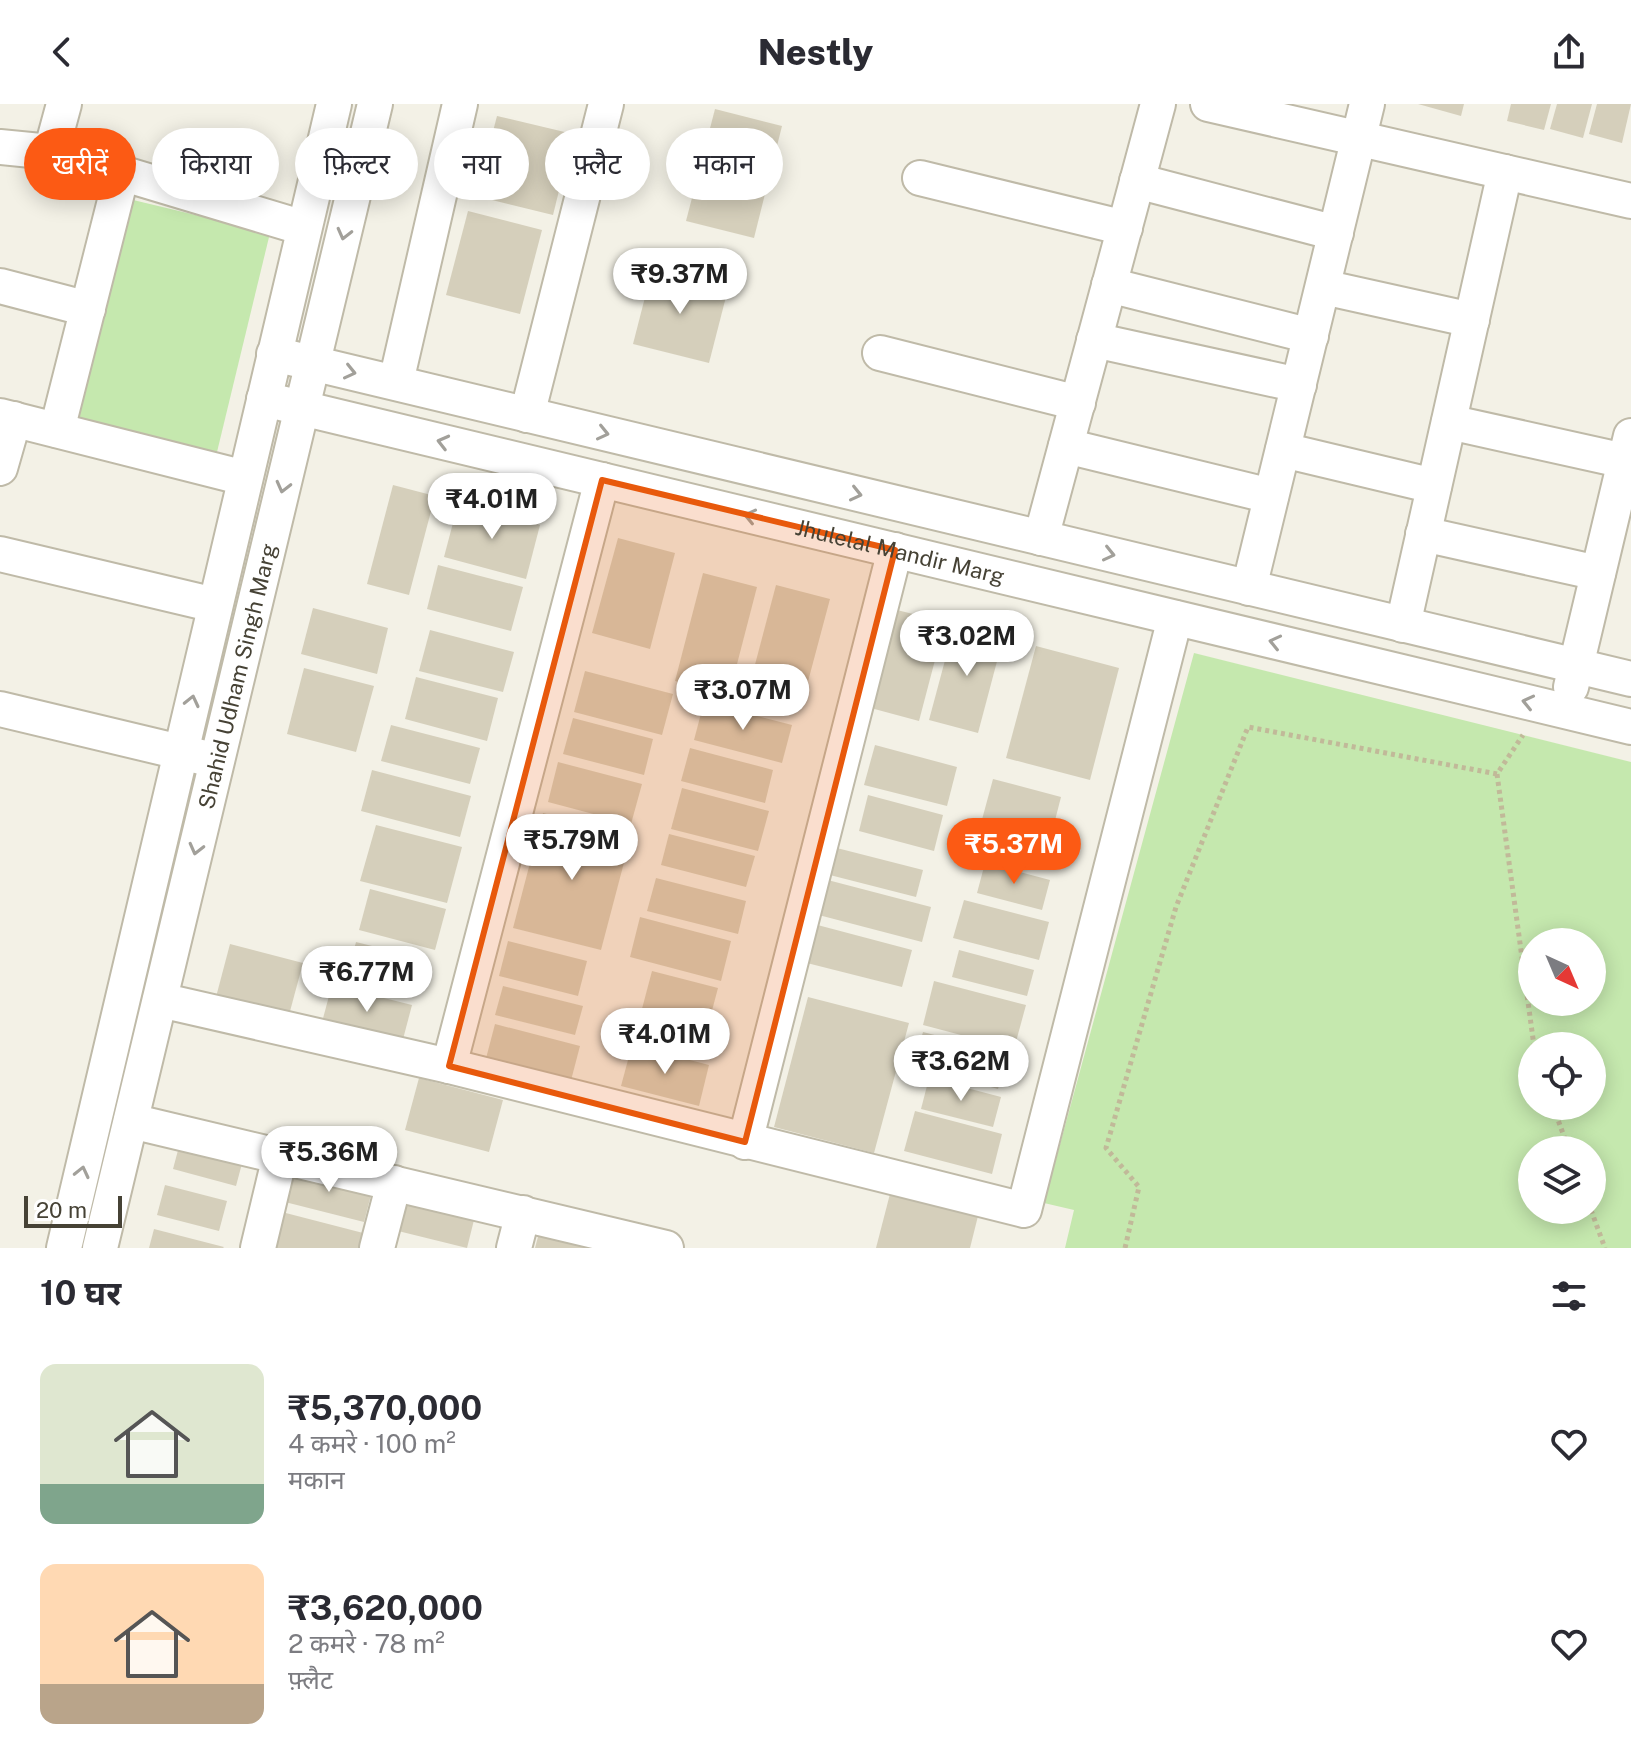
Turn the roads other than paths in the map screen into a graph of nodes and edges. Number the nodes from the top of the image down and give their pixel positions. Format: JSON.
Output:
{"nodes":[{"id":1,"x":64,"y":104,"type":"edge"},
{"id":2,"x":334,"y":104,"type":"edge"},
{"id":3,"x":375,"y":104,"type":"edge"},
{"id":4,"x":460,"y":104,"type":"edge"},
{"id":5,"x":606,"y":104,"type":"edge"},
{"id":6,"x":1158,"y":104,"type":"edge"},
{"id":7,"x":1208,"y":104,"type":"edge"},
{"id":8,"x":1367,"y":104,"type":"edge"},
{"id":9,"x":58,"y":128,"type":"edge"},
{"id":10,"x":1359,"y":138,"type":"junction"},
{"id":11,"x":0,"y":147,"type":"edge"},
{"id":12,"x":24,"y":149,"type":"edge"},
{"id":13,"x":1505,"y":172,"type":"junction"},
{"id":14,"x":136,"y":177,"type":"edge"},
{"id":15,"x":920,"y":178,"type":"dead end"},
{"id":16,"x":1137,"y":181,"type":"junction"},
{"id":17,"x":115,"y":200,"type":"edge"},
{"id":18,"x":1631,"y":201,"type":"edge"},
{"id":19,"x":304,"y":228,"type":"junction"},
{"id":20,"x":1125,"y":228,"type":"junction"},
{"id":21,"x":1336,"y":233,"type":"junction"},
{"id":22,"x":1109,"y":285,"type":"junction"},
{"id":23,"x":0,"y":286,"type":"edge"},
{"id":24,"x":1323,"y":287,"type":"junction"},
{"id":25,"x":88,"y":309,"type":"junction"},
{"id":26,"x":1472,"y":320,"type":"junction"},
{"id":27,"x":1311,"y":336,"type":"junction"},
{"id":28,"x":1094,"y":340,"type":"junction"},
{"id":29,"x":880,"y":353,"type":"dead end"},
{"id":30,"x":274,"y":354,"type":"junction"},
{"id":31,"x":313,"y":364,"type":"junction"},
{"id":32,"x":396,"y":382,"type":"junction"},
{"id":33,"x":1299,"y":385,"type":"junction"},
{"id":34,"x":264,"y":399,"type":"junction"},
{"id":35,"x":1078,"y":403,"type":"junction"},
{"id":36,"x":302,"y":408,"type":"junction"},
{"id":37,"x":527,"y":415,"type":"junction"},
{"id":38,"x":7,"y":417,"type":"edge"},
{"id":39,"x":1449,"y":422,"type":"junction"},
{"id":40,"x":57,"y":430,"type":"junction"},
{"id":41,"x":1066,"y":446,"type":"junction"},
{"id":42,"x":1283,"y":450,"type":"junction"},
{"id":43,"x":0,"y":468,"type":"edge"},
{"id":44,"x":1626,"y":468,"type":"edge"},
{"id":45,"x":245,"y":478,"type":"junction"},
{"id":46,"x":602,"y":480,"type":"junction"},
{"id":47,"x":1434,"y":486,"type":"junction"},
{"id":48,"x":1271,"y":496,"type":"junction"},
{"id":49,"x":1423,"y":534,"type":"junction"},
{"id":50,"x":1041,"y":538,"type":"junction"},
{"id":51,"x":895,"y":550,"type":"junction"},
{"id":52,"x":0,"y":554,"type":"edge"},
{"id":53,"x":1598,"y":573,"type":"junction"},
{"id":54,"x":1249,"y":588,"type":"junction"},
{"id":55,"x":215,"y":605,"type":"junction"},
{"id":56,"x":1175,"y":618,"type":"junction"},
{"id":57,"x":1403,"y":625,"type":"junction"},
{"id":58,"x":1576,"y":666,"type":"junction"},
{"id":59,"x":1631,"y":679,"type":"edge"},
{"id":60,"x":0,"y":709,"type":"edge"},
{"id":61,"x":1565,"y":711,"type":"junction"},
{"id":62,"x":1631,"y":727,"type":"edge"},
{"id":63,"x":180,"y":752,"type":"junction"},
{"id":64,"x":217,"y":761,"type":"junction"},
{"id":65,"x":160,"y":1000,"type":"junction"},
{"id":66,"x":449,"y":1066,"type":"junction"},
{"id":67,"x":131,"y":1121,"type":"junction"},
{"id":68,"x":745,"y":1142,"type":"junction"},
{"id":69,"x":280,"y":1156,"type":"junction"},
{"id":70,"x":394,"y":1183,"type":"junction"},
{"id":71,"x":523,"y":1213,"type":"junction"},
{"id":72,"x":648,"y":1246,"type":"edge"},
{"id":73,"x":64,"y":1248,"type":"edge"},
{"id":74,"x":100,"y":1248,"type":"edge"},
{"id":75,"x":258,"y":1248,"type":"edge"},
{"id":76,"x":377,"y":1248,"type":"edge"},
{"id":77,"x":514,"y":1248,"type":"edge"}],
"edges":[{"from":1,"to":9,"type":"street"},
{"from":2,"to":19,"type":"street","name":"Shahid Udham Singh Marg"},
{"from":3,"to":31,"type":"street","name":"Shahid Udham Singh Marg","one_way":true},
{"from":4,"to":32,"type":"street"},
{"from":5,"to":37,"type":"street"},
{"from":6,"to":16,"type":"street"},
{"from":7,"to":10,"type":"street"},
{"from":8,"to":10,"type":"street"},
{"from":10,"to":13,"type":"street"},
{"from":10,"to":21,"type":"street"},
{"from":11,"to":12,"type":"street"},
{"from":13,"to":18,"type":"street"},
{"from":13,"to":26,"type":"street"},
{"from":14,"to":19,"type":"street"},
{"from":15,"to":20,"type":"street"},
{"from":16,"to":20,"type":"street"},
{"from":16,"to":21,"type":"street"},
{"from":17,"to":25,"type":"street"},
{"from":19,"to":30,"type":"street","name":"Shahid Udham Singh Marg"},
{"from":20,"to":22,"type":"street"},
{"from":21,"to":24,"type":"street"},
{"from":22,"to":27,"type":"street"},
{"from":22,"to":28,"type":"street"},
{"from":23,"to":25,"type":"street"},
{"from":24,"to":26,"type":"street"},
{"from":24,"to":27,"type":"street"},
{"from":25,"to":40,"type":"street"},
{"from":26,"to":39,"type":"street"},
{"from":27,"to":33,"type":"street"},
{"from":28,"to":33,"type":"street"},
{"from":28,"to":35,"type":"street"},
{"from":29,"to":35,"type":"street"},
{"from":30,"to":31,"type":"street","name":"Jhulelal Mandir Marg"},
{"from":30,"to":34,"type":"street","name":"Shahid Udham Singh Marg"},
{"from":31,"to":32,"type":"street","name":"Jhulelal Mandir Marg","one_way":true},
{"from":31,"to":36,"type":"street","name":"Shahid Udham Singh Marg"},
{"from":32,"to":37,"type":"street","name":"Jhulelal Mandir Marg"},
{"from":33,"to":42,"type":"street"},
{"from":34,"to":36,"type":"street","name":"Jhulelal Mandir Marg"},
{"from":34,"to":45,"type":"street","name":"Shahid Udham Singh Marg"},
{"from":35,"to":41,"type":"street"},
{"from":46,"to":36,"type":"street","name":"Jhulelal Mandir Marg","one_way":true},
{"from":36,"to":64,"type":"street","name":"Shahid Udham Singh Marg","one_way":true},
{"from":37,"to":50,"type":"street","name":"Jhulelal Mandir Marg","one_way":true},
{"from":38,"to":40,"type":"street"},
{"from":38,"to":43,"type":"street"},
{"from":39,"to":44,"type":"street"},
{"from":39,"to":47,"type":"street"},
{"from":40,"to":45,"type":"street"},
{"from":41,"to":48,"type":"street"},
{"from":41,"to":50,"type":"street"},
{"from":42,"to":47,"type":"street"},
{"from":42,"to":48,"type":"street"},
{"from":44,"to":53,"type":"street"},
{"from":45,"to":55,"type":"street","name":"Shahid Udham Singh Marg"},
{"from":51,"to":46,"type":"street","name":"Jhulelal Mandir Marg","one_way":true},
{"from":46,"to":66,"type":"street"},
{"from":47,"to":49,"type":"street"},
{"from":48,"to":54,"type":"street"},
{"from":49,"to":53,"type":"street"},
{"from":49,"to":57,"type":"street"},
{"from":50,"to":54,"type":"street","name":"Jhulelal Mandir Marg","one_way":true},
{"from":51,"to":56,"type":"street","name":"Jhulelal Mandir Marg"},
{"from":51,"to":68,"type":"street"},
{"from":52,"to":55,"type":"street"},
{"from":53,"to":58,"type":"street"},
{"from":54,"to":57,"type":"street","name":"Jhulelal Mandir Marg"},
{"from":63,"to":55,"type":"street","name":"Shahid Udham Singh Marg","one_way":true},
{"from":61,"to":56,"type":"street","name":"Jhulelal Mandir Marg","one_way":true},
{"from":56,"to":68,"type":"street"},
{"from":57,"to":58,"type":"street","name":"Jhulelal Mandir Marg"},
{"from":58,"to":59,"type":"street","name":"Jhulelal Mandir Marg"},
{"from":58,"to":61,"type":"street"},
{"from":60,"to":63,"type":"street"},
{"from":61,"to":62,"type":"street","name":"Jhulelal Mandir Marg"},
{"from":63,"to":64,"type":"street"},
{"from":73,"to":63,"type":"street","name":"Shahid Udham Singh Marg","one_way":true},
{"from":64,"to":65,"type":"street","name":"Shahid Udham Singh Marg","one_way":true},
{"from":65,"to":66,"type":"street"},
{"from":65,"to":67,"type":"street","name":"Shahid Udham Singh Marg"},
{"from":66,"to":68,"type":"street"},
{"from":67,"to":69,"type":"street"},
{"from":67,"to":74,"type":"street","name":"Shahid Udham Singh Marg"},
{"from":69,"to":70,"type":"street"},
{"from":69,"to":75,"type":"street"},
{"from":70,"to":71,"type":"street"},
{"from":70,"to":76,"type":"street"},
{"from":71,"to":72,"type":"street"},
{"from":71,"to":77,"type":"street"}]}
